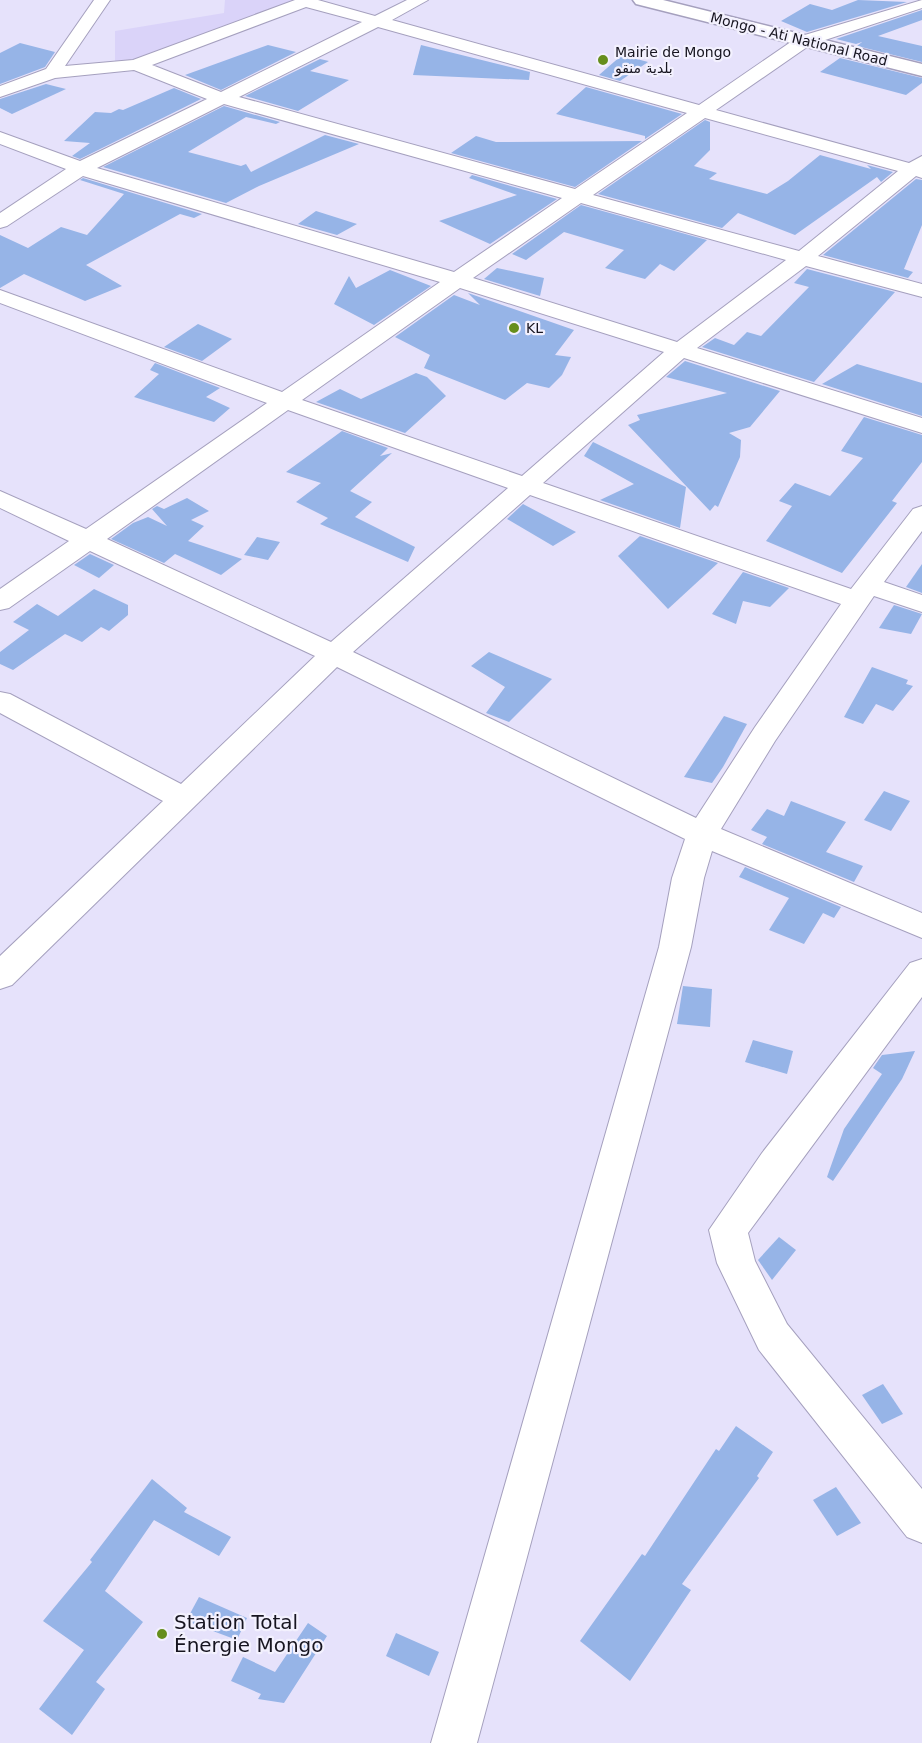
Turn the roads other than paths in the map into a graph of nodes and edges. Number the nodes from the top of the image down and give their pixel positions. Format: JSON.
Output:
{"nodes":[{"id":1,"x":102,"y":0,"type":"edge"},
{"id":2,"x":420,"y":0,"type":"edge"},
{"id":3,"x":642,"y":0,"type":"edge"},
{"id":4,"x":916,"y":0,"type":"edge"},
{"id":5,"x":308,"y":1,"type":"edge"},
{"id":6,"x":922,"y":3,"type":"edge"},
{"id":7,"x":380,"y":21,"type":"junction"},
{"id":8,"x":804,"y":41,"type":"junction"},
{"id":9,"x":136,"y":65,"type":"junction"},
{"id":10,"x":922,"y":70,"type":"edge"},
{"id":11,"x":52,"y":73,"type":"junction"},
{"id":12,"x":0,"y":92,"type":"edge"},
{"id":13,"x":225,"y":99,"type":"junction"},
{"id":14,"x":702,"y":111,"type":"junction"},
{"id":15,"x":0,"y":138,"type":"edge"},
{"id":16,"x":81,"y":168,"type":"junction"},
{"id":17,"x":919,"y":168,"type":"edge"},
{"id":18,"x":579,"y":195,"type":"junction"},
{"id":19,"x":0,"y":222,"type":"edge"},
{"id":20,"x":804,"y":257,"type":"junction"},
{"id":21,"x":457,"y":280,"type":"junction"},
{"id":22,"x":922,"y":291,"type":"edge"},
{"id":23,"x":0,"y":296,"type":"edge"},
{"id":24,"x":680,"y":350,"type":"junction"},
{"id":25,"x":283,"y":401,"type":"junction"},
{"id":26,"x":922,"y":426,"type":"edge"},
{"id":27,"x":524,"y":487,"type":"junction"},
{"id":28,"x":0,"y":499,"type":"edge"},
{"id":29,"x":922,"y":514,"type":"edge"},
{"id":30,"x":86,"y":540,"type":"junction"},
{"id":31,"x":863,"y":592,"type":"junction"},
{"id":32,"x":0,"y":602,"type":"edge"},
{"id":33,"x":922,"y":604,"type":"edge"},
{"id":34,"x":334,"y":654,"type":"junction"},
{"id":35,"x":0,"y":701,"type":"edge"},
{"id":36,"x":185,"y":799,"type":"junction"},
{"id":37,"x":702,"y":834,"type":"junction"},
{"id":38,"x":922,"y":926,"type":"edge"},
{"id":39,"x":2,"y":971,"type":"edge"},
{"id":40,"x":922,"y":972,"type":"edge"},
{"id":41,"x":922,"y":1522,"type":"edge"},
{"id":42,"x":453,"y":1743,"type":"edge"}],
"edges":[{"from":1,"to":11,"type":"street"},
{"from":2,"to":7,"type":"street"},
{"from":3,"to":8,"type":"main road","name":"Mongo - Ati National Road"},
{"from":4,"to":6,"type":"street"},
{"from":5,"to":7,"type":"street"},
{"from":5,"to":9,"type":"street"},
{"from":6,"to":8,"type":"street"},
{"from":7,"to":13,"type":"street"},
{"from":7,"to":14,"type":"street"},
{"from":8,"to":10,"type":"main road","name":"Mongo - Ati National Road"},
{"from":8,"to":14,"type":"street"},
{"from":9,"to":11,"type":"street"},
{"from":9,"to":13,"type":"street"},
{"from":11,"to":12,"type":"street"},
{"from":13,"to":16,"type":"street"},
{"from":13,"to":18,"type":"street"},
{"from":14,"to":17,"type":"street"},
{"from":14,"to":18,"type":"street"},
{"from":15,"to":16,"type":"street"},
{"from":16,"to":19,"type":"street"},
{"from":16,"to":21,"type":"street"},
{"from":17,"to":20,"type":"street"},
{"from":18,"to":20,"type":"street"},
{"from":18,"to":21,"type":"street"},
{"from":20,"to":22,"type":"street"},
{"from":20,"to":24,"type":"street"},
{"from":21,"to":24,"type":"street"},
{"from":21,"to":25,"type":"street"},
{"from":23,"to":25,"type":"street"},
{"from":24,"to":26,"type":"street"},
{"from":24,"to":27,"type":"street"},
{"from":25,"to":27,"type":"street"},
{"from":25,"to":30,"type":"street"},
{"from":27,"to":31,"type":"street"},
{"from":27,"to":34,"type":"street"},
{"from":28,"to":30,"type":"street"},
{"from":29,"to":31,"type":"street"},
{"from":30,"to":32,"type":"street"},
{"from":30,"to":34,"type":"street"},
{"from":31,"to":33,"type":"street"},
{"from":31,"to":37,"type":"street"},
{"from":34,"to":36,"type":"street"},
{"from":34,"to":37,"type":"street"},
{"from":35,"to":36,"type":"street"},
{"from":36,"to":39,"type":"street"},
{"from":37,"to":38,"type":"street"},
{"from":37,"to":42,"type":"street"},
{"from":40,"to":41,"type":"street"}]}
